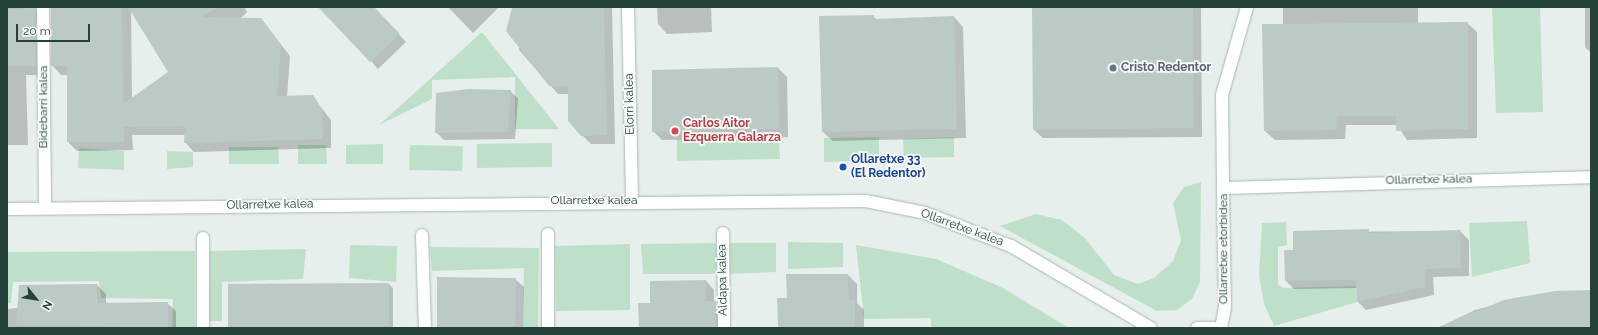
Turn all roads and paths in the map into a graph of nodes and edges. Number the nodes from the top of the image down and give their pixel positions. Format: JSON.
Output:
{"nodes":[{"id":1,"x":43,"y":7,"type":"edge"},
{"id":2,"x":628,"y":7,"type":"edge"},
{"id":3,"x":1247,"y":7,"type":"edge"},
{"id":4,"x":1591,"y":177,"type":"edge"},
{"id":5,"x":1266,"y":184,"type":"joint"},
{"id":6,"x":1223,"y":188,"type":"junction"},
{"id":7,"x":632,"y":201,"type":"junction"},
{"id":8,"x":45,"y":208,"type":"junction"},
{"id":9,"x":7,"y":209,"type":"edge"},
{"id":10,"x":723,"y":233,"type":"dead end"},
{"id":11,"x":548,"y":234,"type":"dead end"},
{"id":12,"x":422,"y":235,"type":"dead end"},
{"id":13,"x":203,"y":238,"type":"dead end"},
{"id":14,"x":203,"y":328,"type":"edge"},
{"id":15,"x":425,"y":328,"type":"edge"},
{"id":16,"x":548,"y":328,"type":"edge"},
{"id":17,"x":724,"y":328,"type":"edge"},
{"id":18,"x":1151,"y":328,"type":"edge"},
{"id":19,"x":1197,"y":328,"type":"edge"},
{"id":20,"x":1214,"y":328,"type":"edge"},
{"id":21,"x":1221,"y":328,"type":"edge"}],
"edges":[{"from":1,"to":8,"type":"street","name":"Bidebarri kalea"},
{"from":2,"to":7,"type":"street","name":"Elorri kalea"},
{"from":3,"to":6,"type":"street"},
{"from":4,"to":5,"type":"street","name":"Ollarretxe kalea"},
{"from":5,"to":6,"type":"street","name":"Ollarretxe etorbidea"},
{"from":6,"to":21,"type":"street","name":"Ollarretxe etorbidea"},
{"from":7,"to":8,"type":"street","name":"Ollarretxe kalea"},
{"from":7,"to":18,"type":"street","name":"Ollarretxe kalea"},
{"from":8,"to":9,"type":"street","name":"Ollarretxe kalea"},
{"from":10,"to":17,"type":"street","name":"Aldapa kalea"},
{"from":11,"to":16,"type":"street"},
{"from":12,"to":15,"type":"street"},
{"from":13,"to":14,"type":"street"},
{"from":19,"to":20,"type":"street"}]}
